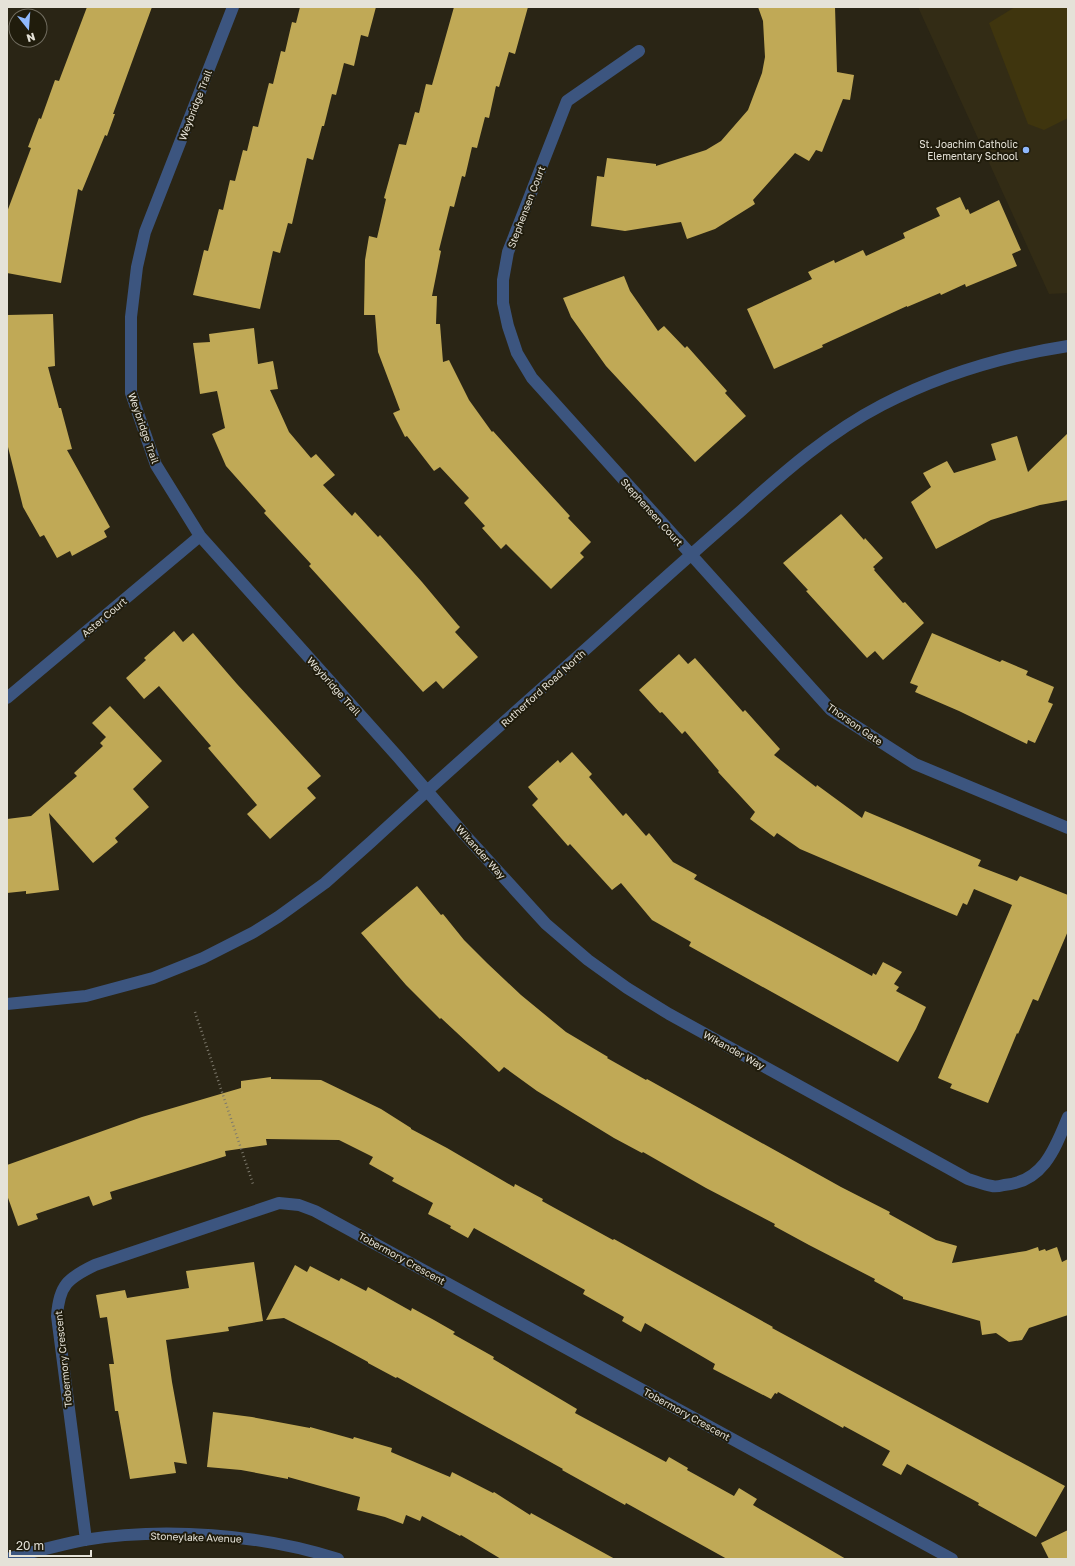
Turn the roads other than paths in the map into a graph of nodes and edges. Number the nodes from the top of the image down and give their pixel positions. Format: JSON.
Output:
{"nodes":[{"id":1,"x":233,"y":7,"type":"edge"},
{"id":2,"x":639,"y":51,"type":"dead end"},
{"id":3,"x":1068,"y":346,"type":"edge"},
{"id":4,"x":200,"y":536,"type":"junction"},
{"id":5,"x":690,"y":554,"type":"junction"},
{"id":6,"x":7,"y":698,"type":"edge"},
{"id":7,"x":428,"y":791,"type":"junction"},
{"id":8,"x":1068,"y":828,"type":"edge"},
{"id":9,"x":7,"y":1004,"type":"edge"},
{"id":10,"x":1068,"y":1117,"type":"edge"},
{"id":11,"x":86,"y":1540,"type":"junction"},
{"id":12,"x":7,"y":1559,"type":"edge"},
{"id":13,"x":338,"y":1559,"type":"edge"},
{"id":14,"x":952,"y":1559,"type":"edge"}],
"edges":[{"from":1,"to":4,"type":"street","name":"Weybridge Trail"},
{"from":2,"to":5,"type":"street","name":"Stephensen Court"},
{"from":3,"to":5,"type":"street","name":"Rutherford Road North"},
{"from":4,"to":6,"type":"street","name":"Aster Court"},
{"from":4,"to":7,"type":"street","name":"Weybridge Trail"},
{"from":5,"to":7,"type":"street","name":"Rutherford Road North"},
{"from":5,"to":8,"type":"street","name":"Thorson Gate"},
{"from":7,"to":9,"type":"street","name":"Rutherford Road North"},
{"from":7,"to":10,"type":"street","name":"Wikander Way"},
{"from":11,"to":12,"type":"street","name":"Stoneylake Avenue"},
{"from":11,"to":13,"type":"street","name":"Stoneylake Avenue"},
{"from":11,"to":14,"type":"street","name":"Tobermory Crescent"}]}
